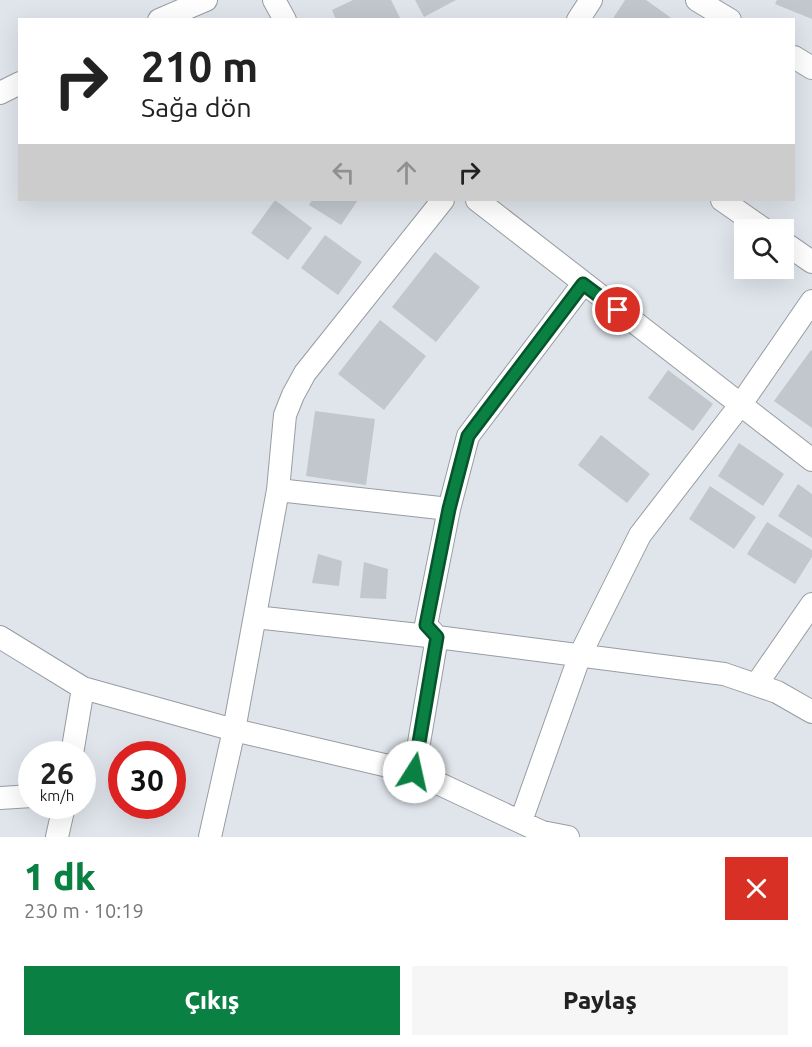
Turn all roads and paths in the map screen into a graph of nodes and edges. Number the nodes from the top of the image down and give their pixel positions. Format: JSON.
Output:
{"nodes":[{"id":1,"x":206,"y":0,"type":"edge"},
{"id":2,"x":274,"y":0,"type":"edge"},
{"id":3,"x":591,"y":0,"type":"edge"},
{"id":4,"x":697,"y":0,"type":"edge"},
{"id":5,"x":164,"y":18,"type":"edge"},
{"id":6,"x":284,"y":18,"type":"edge"},
{"id":7,"x":579,"y":18,"type":"edge"},
{"id":8,"x":727,"y":18,"type":"edge"},
{"id":9,"x":795,"y":58,"type":"edge"},
{"id":10,"x":812,"y":68,"type":"edge"},
{"id":11,"x":18,"y":84,"type":"edge"},
{"id":12,"x":0,"y":93,"type":"edge"},
{"id":13,"x":439,"y":201,"type":"edge"},
{"id":14,"x":478,"y":201,"type":"edge"},
{"id":15,"x":723,"y":201,"type":"edge"},
{"id":16,"x":749,"y":219,"type":"edge"},
{"id":17,"x":794,"y":250,"type":"edge"},
{"id":18,"x":812,"y":262,"type":"edge"},
{"id":19,"x":583,"y":284,"type":"junction"},
{"id":20,"x":812,"y":301,"type":"edge"},
{"id":21,"x":741,"y":404,"type":"junction"},
{"id":22,"x":812,"y":460,"type":"edge"},
{"id":23,"x":278,"y":490,"type":"junction"},
{"id":24,"x":449,"y":509,"type":"junction"},
{"id":25,"x":812,"y":604,"type":"edge"},
{"id":26,"x":255,"y":617,"type":"junction"},
{"id":27,"x":0,"y":636,"type":"edge"},
{"id":28,"x":437,"y":637,"type":"junction"},
{"id":29,"x":580,"y":655,"type":"junction"},
{"id":30,"x":756,"y":685,"type":"junction"},
{"id":31,"x":83,"y":688,"type":"junction"},
{"id":32,"x":812,"y":712,"type":"edge"},
{"id":33,"x":234,"y":730,"type":"junction"},
{"id":34,"x":74,"y":741,"type":"edge"},
{"id":35,"x":414,"y":772,"type":"junction"},
{"id":36,"x":18,"y":797,"type":"edge"},
{"id":37,"x":0,"y":798,"type":"edge"},
{"id":38,"x":61,"y":819,"type":"edge"},
{"id":39,"x":521,"y":821,"type":"junction"},
{"id":40,"x":57,"y":837,"type":"edge"},
{"id":41,"x":210,"y":837,"type":"edge"},
{"id":42,"x":568,"y":837,"type":"edge"}],
"edges":[{"from":1,"to":5,"type":"street"},
{"from":2,"to":6,"type":"street"},
{"from":3,"to":7,"type":"street"},
{"from":4,"to":8,"type":"street"},
{"from":9,"to":10,"type":"street"},
{"from":11,"to":12,"type":"street"},
{"from":13,"to":23,"type":"street"},
{"from":14,"to":19,"type":"street"},
{"from":15,"to":16,"type":"street"},
{"from":17,"to":18,"type":"street"},
{"from":19,"to":21,"type":"street"},
{"from":19,"to":24,"type":"street"},
{"from":20,"to":21,"type":"street"},
{"from":21,"to":22,"type":"street"},
{"from":21,"to":29,"type":"street"},
{"from":23,"to":24,"type":"street"},
{"from":23,"to":26,"type":"street"},
{"from":24,"to":28,"type":"street"},
{"from":25,"to":30,"type":"street"},
{"from":26,"to":28,"type":"street"},
{"from":26,"to":33,"type":"street"},
{"from":27,"to":31,"type":"street"},
{"from":28,"to":29,"type":"street"},
{"from":28,"to":35,"type":"street"},
{"from":29,"to":30,"type":"street"},
{"from":29,"to":39,"type":"street"},
{"from":30,"to":32,"type":"street"},
{"from":31,"to":33,"type":"street"},
{"from":31,"to":34,"type":"street"},
{"from":33,"to":35,"type":"street"},
{"from":33,"to":41,"type":"street"},
{"from":35,"to":39,"type":"street"},
{"from":36,"to":37,"type":"street"},
{"from":38,"to":40,"type":"street"},
{"from":39,"to":42,"type":"street"}]}
